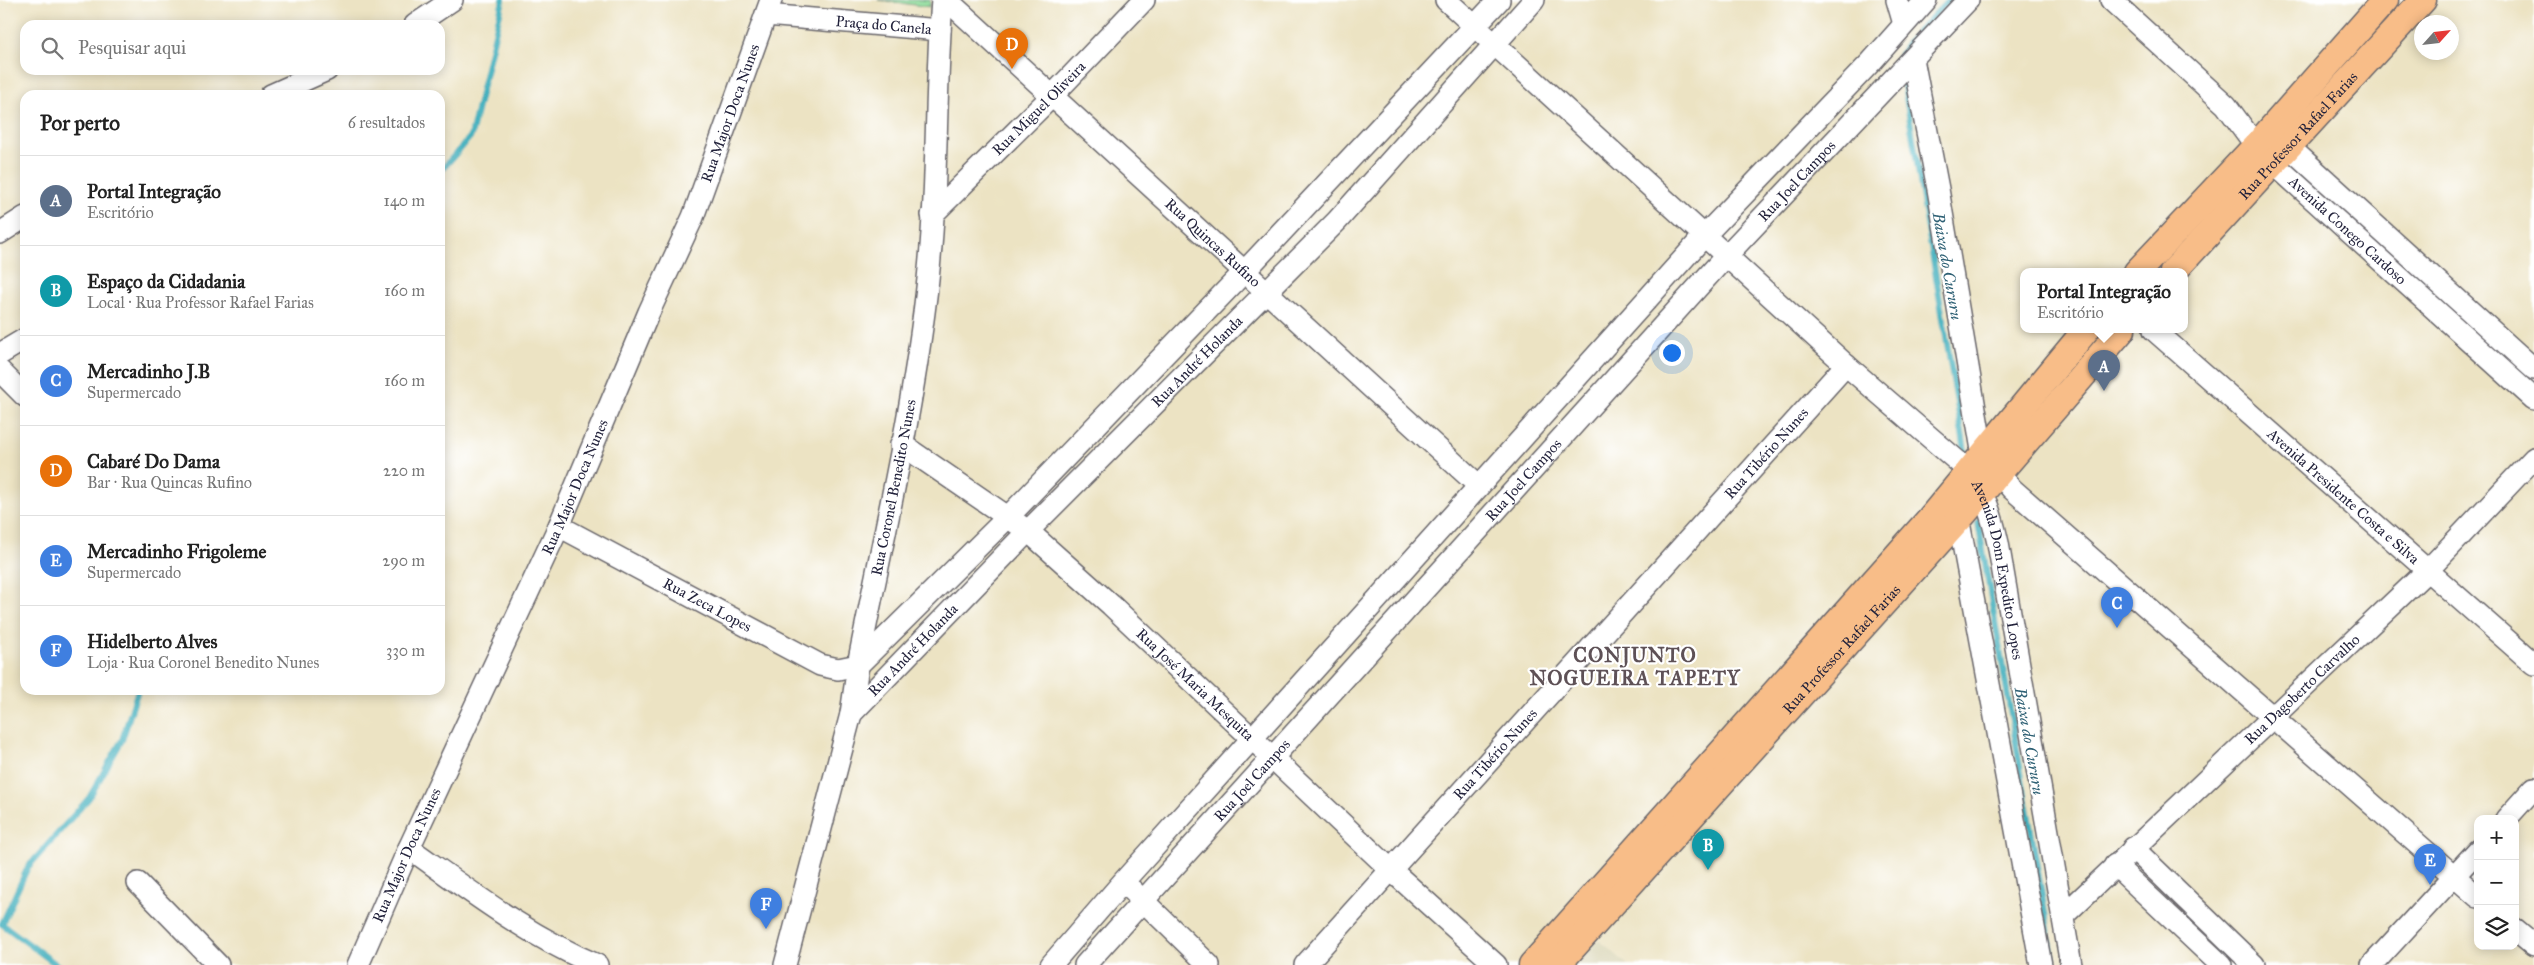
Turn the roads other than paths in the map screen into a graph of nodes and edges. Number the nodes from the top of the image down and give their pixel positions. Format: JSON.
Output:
{"nodes":[{"id":1,"x":452,"y":0,"type":"edge"},
{"id":2,"x":942,"y":0,"type":"edge"},
{"id":3,"x":947,"y":0,"type":"edge"},
{"id":4,"x":1144,"y":0,"type":"edge"},
{"id":5,"x":1446,"y":0,"type":"edge"},
{"id":6,"x":1499,"y":0,"type":"edge"},
{"id":7,"x":1534,"y":0,"type":"edge"},
{"id":8,"x":1897,"y":0,"type":"edge"},
{"id":9,"x":1926,"y":0,"type":"edge"},
{"id":10,"x":1968,"y":0,"type":"edge"},
{"id":11,"x":2111,"y":0,"type":"edge"},
{"id":12,"x":2385,"y":0,"type":"edge"},
{"id":13,"x":2423,"y":0,"type":"edge"},
{"id":14,"x":769,"y":7,"type":"edge"},
{"id":15,"x":422,"y":20,"type":"edge"},
{"id":16,"x":1904,"y":24,"type":"junction"},
{"id":17,"x":1475,"y":27,"type":"junction"},
{"id":18,"x":940,"y":30,"type":"junction"},
{"id":19,"x":1494,"y":44,"type":"junction"},
{"id":20,"x":1913,"y":59,"type":"junction"},
{"id":21,"x":1871,"y":62,"type":"junction"},
{"id":22,"x":316,"y":75,"type":"edge"},
{"id":23,"x":1888,"y":87,"type":"junction"},
{"id":24,"x":282,"y":90,"type":"edge"},
{"id":25,"x":1052,"y":96,"type":"junction"},
{"id":26,"x":2271,"y":146,"type":"junction"},
{"id":27,"x":932,"y":215,"type":"junction"},
{"id":28,"x":20,"y":220,"type":"edge"},
{"id":29,"x":0,"y":233,"type":"edge"},
{"id":30,"x":1704,"y":236,"type":"junction"},
{"id":31,"x":1726,"y":256,"type":"junction"},
{"id":32,"x":2141,"y":268,"type":"edge"},
{"id":33,"x":2177,"y":268,"type":"edge"},
{"id":34,"x":1244,"y":272,"type":"junction"},
{"id":35,"x":1267,"y":292,"type":"junction"},
{"id":36,"x":2084,"y":333,"type":"edge"},
{"id":37,"x":2119,"y":333,"type":"edge"},
{"id":38,"x":2157,"y":333,"type":"edge"},
{"id":39,"x":20,"y":342,"type":"edge"},
{"id":40,"x":0,"y":354,"type":"edge"},
{"id":41,"x":1846,"y":365,"type":"junction"},
{"id":42,"x":2534,"y":369,"type":"edge"},
{"id":43,"x":0,"y":371,"type":"edge"},
{"id":44,"x":20,"y":391,"type":"edge"},
{"id":45,"x":2534,"y":399,"type":"edge"},
{"id":46,"x":902,"y":444,"type":"junction"},
{"id":47,"x":2534,"y":458,"type":"edge"},
{"id":48,"x":1983,"y":473,"type":"junction"},
{"id":49,"x":1478,"y":485,"type":"junction"},
{"id":50,"x":1952,"y":492,"type":"junction"},
{"id":51,"x":1008,"y":516,"type":"junction"},
{"id":52,"x":1960,"y":518,"type":"junction"},
{"id":53,"x":559,"y":526,"type":"junction"},
{"id":54,"x":1028,"y":531,"type":"junction"},
{"id":55,"x":2428,"y":570,"type":"junction"},
{"id":56,"x":2534,"y":664,"type":"edge"},
{"id":57,"x":858,"y":666,"type":"junction"},
{"id":58,"x":851,"y":714,"type":"junction"},
{"id":59,"x":2272,"y":718,"type":"junction"},
{"id":60,"x":1252,"y":738,"type":"junction"},
{"id":61,"x":1271,"y":757,"type":"junction"},
{"id":62,"x":2534,"y":788,"type":"edge"},
{"id":63,"x":2510,"y":815,"type":"edge"},
{"id":64,"x":409,"y":848,"type":"junction"},
{"id":65,"x":2133,"y":848,"type":"junction"},
{"id":66,"x":2474,"y":854,"type":"edge"},
{"id":67,"x":2115,"y":865,"type":"junction"},
{"id":68,"x":1391,"y":870,"type":"junction"},
{"id":69,"x":2454,"y":876,"type":"junction"},
{"id":70,"x":1123,"y":882,"type":"junction"},
{"id":71,"x":138,"y":883,"type":"dead end"},
{"id":72,"x":2474,"y":894,"type":"edge"},
{"id":73,"x":1143,"y":900,"type":"junction"},
{"id":74,"x":2064,"y":915,"type":"junction"},
{"id":75,"x":2519,"y":932,"type":"edge"},
{"id":76,"x":2534,"y":945,"type":"edge"},
{"id":77,"x":218,"y":965,"type":"edge"},
{"id":78,"x":358,"y":965,"type":"edge"},
{"id":79,"x":597,"y":965,"type":"edge"},
{"id":80,"x":785,"y":965,"type":"edge"},
{"id":81,"x":1051,"y":965,"type":"edge"},
{"id":82,"x":1085,"y":965,"type":"edge"},
{"id":83,"x":1209,"y":965,"type":"edge"},
{"id":84,"x":1305,"y":965,"type":"edge"},
{"id":85,"x":1496,"y":965,"type":"edge"},
{"id":86,"x":1532,"y":965,"type":"edge"},
{"id":87,"x":1557,"y":965,"type":"edge"},
{"id":88,"x":2041,"y":965,"type":"edge"},
{"id":89,"x":2071,"y":965,"type":"edge"},
{"id":90,"x":2221,"y":965,"type":"edge"},
{"id":91,"x":2254,"y":965,"type":"edge"},
{"id":92,"x":2372,"y":965,"type":"edge"}],
"edges":[{"from":1,"to":15,"type":"street"},
{"from":2,"to":18,"type":"street","name":"Rua Coronel Benedito Nunes"},
{"from":3,"to":25,"type":"street","name":"Rua Quincas Rufino"},
{"from":4,"to":25,"type":"street","name":"Rua Miguel Oliveira"},
{"from":5,"to":17,"type":"street"},
{"from":6,"to":17,"type":"street","name":"Rua André Holanda"},
{"from":7,"to":19,"type":"street","name":"Rua André Holanda"},
{"from":8,"to":16,"type":"street"},
{"from":9,"to":16,"type":"street","name":"Rua Joel Campos"},
{"from":10,"to":20,"type":"street","name":"Rua Joel Campos"},
{"from":11,"to":26,"type":"street","name":"Avenida Conego Cardoso"},
{"from":12,"to":26,"type":"main road","name":"Rua Professor Rafael Farias"},
{"from":13,"to":26,"type":"main road","name":"Rua Professor Rafael Farias"},
{"from":14,"to":18,"type":"street","name":"Praça do Canela"},
{"from":14,"to":53,"type":"street","name":"Rua Major Doca Nunes"},
{"from":16,"to":21,"type":"street","name":"Rua Joel Campos"},
{"from":17,"to":19,"type":"street"},
{"from":17,"to":34,"type":"street","name":"Rua André Holanda"},
{"from":18,"to":27,"type":"street","name":"Rua Coronel Benedito Nunes"},
{"from":19,"to":30,"type":"street"},
{"from":19,"to":35,"type":"street","name":"Rua André Holanda"},
{"from":20,"to":23,"type":"street","name":"Rua Joel Campos"},
{"from":20,"to":48,"type":"street","name":"Avenida Dom Expedito Lopes"},
{"from":21,"to":23,"type":"street"},
{"from":21,"to":30,"type":"street","name":"Rua Joel Campos"},
{"from":22,"to":24,"type":"street"},
{"from":23,"to":31,"type":"street","name":"Rua Joel Campos"},
{"from":25,"to":27,"type":"street","name":"Rua Miguel Oliveira"},
{"from":25,"to":34,"type":"street","name":"Rua Quincas Rufino"},
{"from":26,"to":32,"type":"main road","name":"Rua Professor Rafael Farias"},
{"from":26,"to":33,"type":"main road","name":"Rua Professor Rafael Farias"},
{"from":26,"to":42,"type":"street","name":"Avenida Conego Cardoso"},
{"from":26,"to":45,"type":"street","name":"Avenida Conego Cardoso"},
{"from":27,"to":46,"type":"street","name":"Rua Coronel Benedito Nunes"},
{"from":28,"to":29,"type":"street"},
{"from":30,"to":31,"type":"street"},
{"from":30,"to":49,"type":"street","name":"Rua Joel Campos"},
{"from":31,"to":41,"type":"street"},
{"from":31,"to":61,"type":"street","name":"Rua Joel Campos"},
{"from":34,"to":35,"type":"street","name":"Rua Quincas Rufino"},
{"from":34,"to":51,"type":"street","name":"Rua André Holanda"},
{"from":35,"to":49,"type":"street","name":"Rua Quincas Rufino"},
{"from":35,"to":54,"type":"street","name":"Rua André Holanda"},
{"from":36,"to":48,"type":"main road","name":"Rua Professor Rafael Farias"},
{"from":37,"to":48,"type":"main road","name":"Rua Professor Rafael Farias"},
{"from":38,"to":55,"type":"street","name":"Avenida Presidente Costa e Silva"},
{"from":39,"to":40,"type":"street"},
{"from":41,"to":48,"type":"street"},
{"from":41,"to":68,"type":"street","name":"Rua Tibério Nunes"},
{"from":43,"to":44,"type":"street"},
{"from":46,"to":51,"type":"street","name":"Rua José Maria Mesquita"},
{"from":46,"to":57,"type":"street","name":"Rua Coronel Benedito Nunes"},
{"from":47,"to":55,"type":"street","name":"Rua Dagoberto Carvalho"},
{"from":48,"to":50,"type":"main road","name":"Rua Professor Rafael Farias"},
{"from":48,"to":52,"type":"main road","name":"Rua Professor Rafael Farias"},
{"from":48,"to":59,"type":"street"},
{"from":48,"to":74,"type":"street","name":"Avenida Dom Expedito Lopes"},
{"from":49,"to":60,"type":"street","name":"Rua Joel Campos"},
{"from":50,"to":52,"type":"street","name":"Avenida Dom Expedito Lopes"},
{"from":50,"to":86,"type":"main road","name":"Rua Professor Rafael Farias"},
{"from":51,"to":54,"type":"street","name":"Rua José Maria Mesquita"},
{"from":51,"to":57,"type":"street","name":"Rua André Holanda"},
{"from":52,"to":87,"type":"main road","name":"Rua Professor Rafael Farias"},
{"from":52,"to":88,"type":"street","name":"Avenida Dom Expedito Lopes"},
{"from":53,"to":57,"type":"street","name":"Rua Zeca Lopes"},
{"from":53,"to":64,"type":"street","name":"Rua Major Doca Nunes"},
{"from":54,"to":58,"type":"street","name":"Rua André Holanda"},
{"from":54,"to":60,"type":"street","name":"Rua José Maria Mesquita"},
{"from":55,"to":56,"type":"street","name":"Avenida Presidente Costa e Silva"},
{"from":55,"to":59,"type":"street","name":"Rua Dagoberto Carvalho"},
{"from":57,"to":58,"type":"street","name":"Rua Coronel Benedito Nunes"},
{"from":58,"to":80,"type":"street","name":"Rua Coronel Benedito Nunes"},
{"from":59,"to":65,"type":"street","name":"Rua Dagoberto Carvalho"},
{"from":59,"to":69,"type":"street"},
{"from":60,"to":61,"type":"street","name":"Rua José Maria Mesquita"},
{"from":60,"to":70,"type":"street","name":"Rua Joel Campos"},
{"from":61,"to":68,"type":"street","name":"Rua José Maria Mesquita"},
{"from":61,"to":73,"type":"street","name":"Rua Joel Campos"},
{"from":62,"to":63,"type":"street"},
{"from":64,"to":78,"type":"street","name":"Rua Major Doca Nunes"},
{"from":64,"to":79,"type":"street"},
{"from":65,"to":67,"type":"street","name":"Rua Dagoberto Carvalho"},
{"from":65,"to":91,"type":"street"},
{"from":66,"to":69,"type":"street"},
{"from":67,"to":74,"type":"street","name":"Rua Dagoberto Carvalho"},
{"from":67,"to":90,"type":"street"},
{"from":68,"to":84,"type":"street","name":"Rua Tibério Nunes"},
{"from":68,"to":85,"type":"street","name":"Rua José Maria Mesquita"},
{"from":69,"to":72,"type":"street"},
{"from":69,"to":92,"type":"street"},
{"from":70,"to":73,"type":"street"},
{"from":70,"to":81,"type":"street","name":"Rua Joel Campos"},
{"from":71,"to":77,"type":"street"},
{"from":73,"to":82,"type":"street","name":"Rua Joel Campos"},
{"from":73,"to":83,"type":"street"},
{"from":74,"to":89,"type":"street","name":"Avenida Dom Expedito Lopes"},
{"from":75,"to":76,"type":"street"}]}
